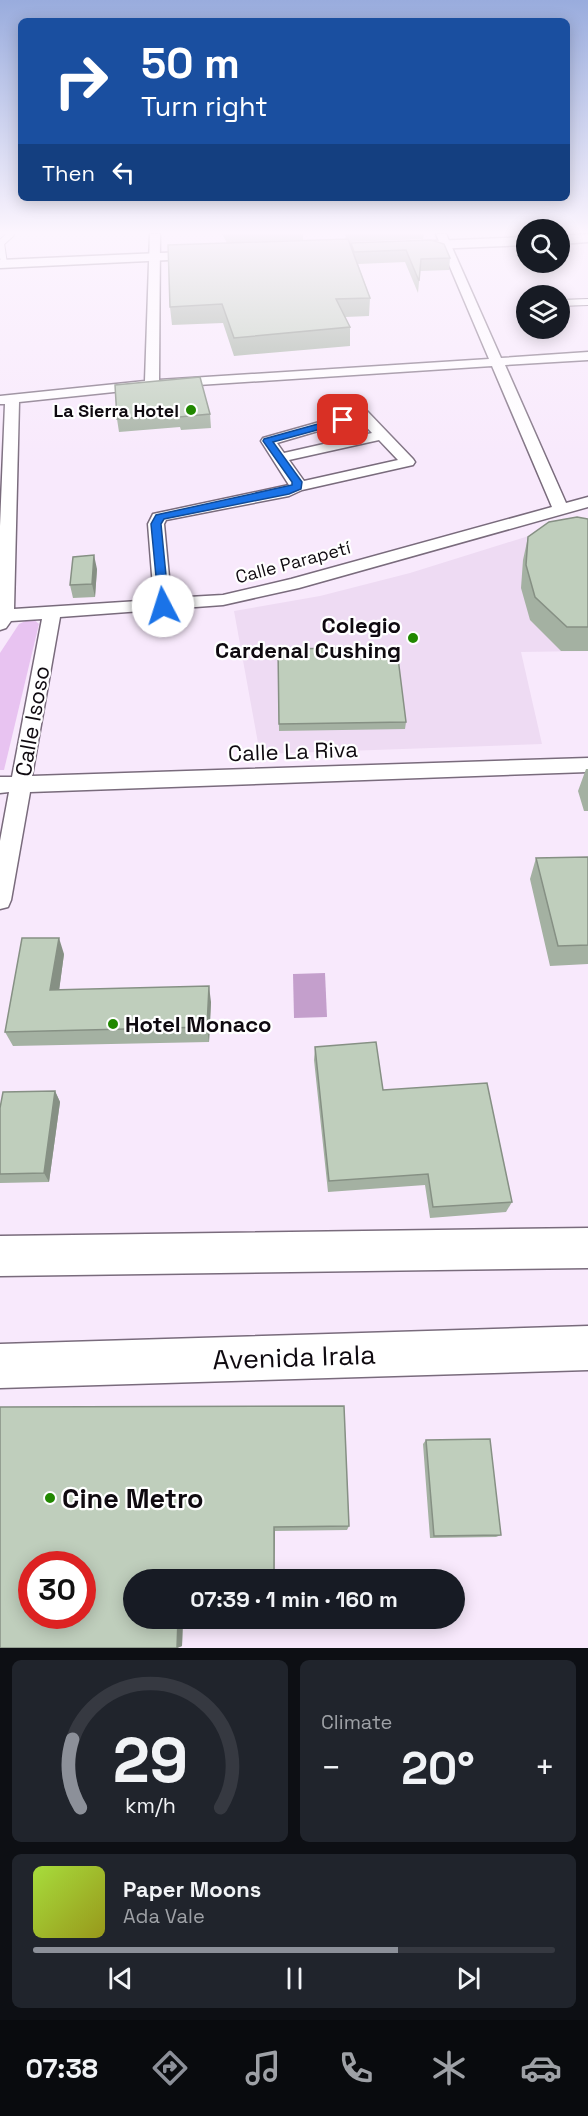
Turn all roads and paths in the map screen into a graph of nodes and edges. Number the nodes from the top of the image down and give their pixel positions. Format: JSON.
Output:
{"nodes":[{"id":1,"x":153,"y":311,"type":"edge"},
{"id":2,"x":474,"y":311,"type":"edge"},
{"id":3,"x":588,"y":356,"type":"edge"},
{"id":4,"x":496,"y":361,"type":"junction"},
{"id":5,"x":152,"y":384,"type":"junction"},
{"id":6,"x":6,"y":399,"type":"edge"},
{"id":7,"x":382,"y":435,"type":"junction"},
{"id":8,"x":280,"y":458,"type":"junction"},
{"id":9,"x":297,"y":487,"type":"junction"},
{"id":10,"x":579,"y":505,"type":"edge"},
{"id":11,"x":163,"y":606,"type":"junction"},
{"id":12,"x":52,"y":614,"type":"junction"},
{"id":13,"x":2,"y":618,"type":"edge"},
{"id":14,"x":588,"y":765,"type":"edge"},
{"id":15,"x":10,"y":785,"type":"edge"},
{"id":16,"x":0,"y":900,"type":"edge"},
{"id":17,"x":588,"y":1248,"type":"edge"},
{"id":18,"x":0,"y":1256,"type":"edge"},
{"id":19,"x":588,"y":1348,"type":"edge"},
{"id":20,"x":0,"y":1366,"type":"edge"}],
"edges":[{"from":1,"to":5,"type":"street"},
{"from":2,"to":4,"type":"street"},
{"from":3,"to":4,"type":"street"},
{"from":4,"to":5,"type":"street"},
{"from":4,"to":10,"type":"street"},
{"from":5,"to":6,"type":"street"},
{"from":6,"to":13,"type":"street"},
{"from":7,"to":8,"type":"street"},
{"from":7,"to":8,"type":"street"},
{"from":7,"to":9,"type":"street"},
{"from":8,"to":9,"type":"street"},
{"from":9,"to":11,"type":"street"},
{"from":10,"to":11,"type":"street","name":"Calle Parapetí"},
{"from":11,"to":12,"type":"street","name":"Calle Parapetí"},
{"from":12,"to":13,"type":"street","name":"Calle Parapetí"},
{"from":12,"to":15,"type":"street","name":"Calle Isoso"},
{"from":14,"to":15,"type":"street","name":"Calle La Riva"},
{"from":15,"to":16,"type":"street","name":"Calle Isoso"},
{"from":17,"to":18,"type":"main road"},
{"from":19,"to":20,"type":"main road","name":"Avenida Irala"}]}
